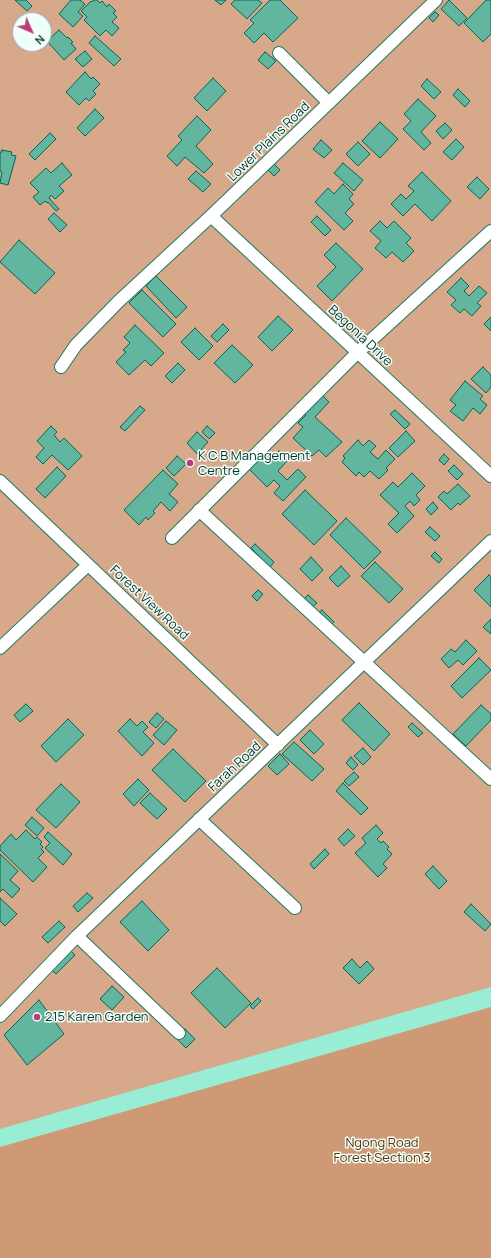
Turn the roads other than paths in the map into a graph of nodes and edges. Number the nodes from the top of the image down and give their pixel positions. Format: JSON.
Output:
{"nodes":[{"id":1,"x":436,"y":0,"type":"edge"},
{"id":2,"x":279,"y":53,"type":"dead end"},
{"id":3,"x":329,"y":103,"type":"junction"},
{"id":4,"x":211,"y":216,"type":"junction"},
{"id":5,"x":491,"y":231,"type":"edge"},
{"id":6,"x":357,"y":353,"type":"junction"},
{"id":7,"x":61,"y":367,"type":"dead end"},
{"id":8,"x":491,"y":476,"type":"edge"},
{"id":9,"x":0,"y":482,"type":"edge"},
{"id":10,"x":199,"y":510,"type":"junction"},
{"id":11,"x":172,"y":538,"type":"dead end"},
{"id":12,"x":491,"y":541,"type":"edge"},
{"id":13,"x":88,"y":565,"type":"junction"},
{"id":14,"x":0,"y":648,"type":"edge"},
{"id":15,"x":365,"y":662,"type":"junction"},
{"id":16,"x":278,"y":745,"type":"junction"},
{"id":17,"x":491,"y":779,"type":"edge"},
{"id":18,"x":200,"y":819,"type":"junction"},
{"id":19,"x":295,"y":908,"type":"dead end"},
{"id":20,"x":77,"y":936,"type":"junction"},
{"id":21,"x":0,"y":1016,"type":"edge"},
{"id":22,"x":179,"y":1033,"type":"dead end"}],
"edges":[{"from":1,"to":3,"type":"street","name":"Lower Plains Road"},
{"from":2,"to":3,"type":"street"},
{"from":3,"to":4,"type":"street","name":"Lower Plains Road"},
{"from":4,"to":6,"type":"street","name":"Begonia Drive"},
{"from":4,"to":7,"type":"street","name":"Lower Plains Road"},
{"from":5,"to":6,"type":"street"},
{"from":6,"to":8,"type":"street","name":"Begonia Drive"},
{"from":6,"to":10,"type":"street"},
{"from":9,"to":13,"type":"street","name":"Forest View Road"},
{"from":10,"to":11,"type":"street"},
{"from":10,"to":15,"type":"street"},
{"from":12,"to":15,"type":"street","name":"Farah Road"},
{"from":13,"to":14,"type":"street"},
{"from":13,"to":16,"type":"street","name":"Forest View Road"},
{"from":15,"to":16,"type":"street","name":"Farah Road"},
{"from":15,"to":17,"type":"street"},
{"from":16,"to":18,"type":"street","name":"Farah Road"},
{"from":18,"to":19,"type":"street"},
{"from":18,"to":20,"type":"street","name":"Farah Road"},
{"from":20,"to":21,"type":"street","name":"Farah Road"},
{"from":20,"to":22,"type":"street"}]}
